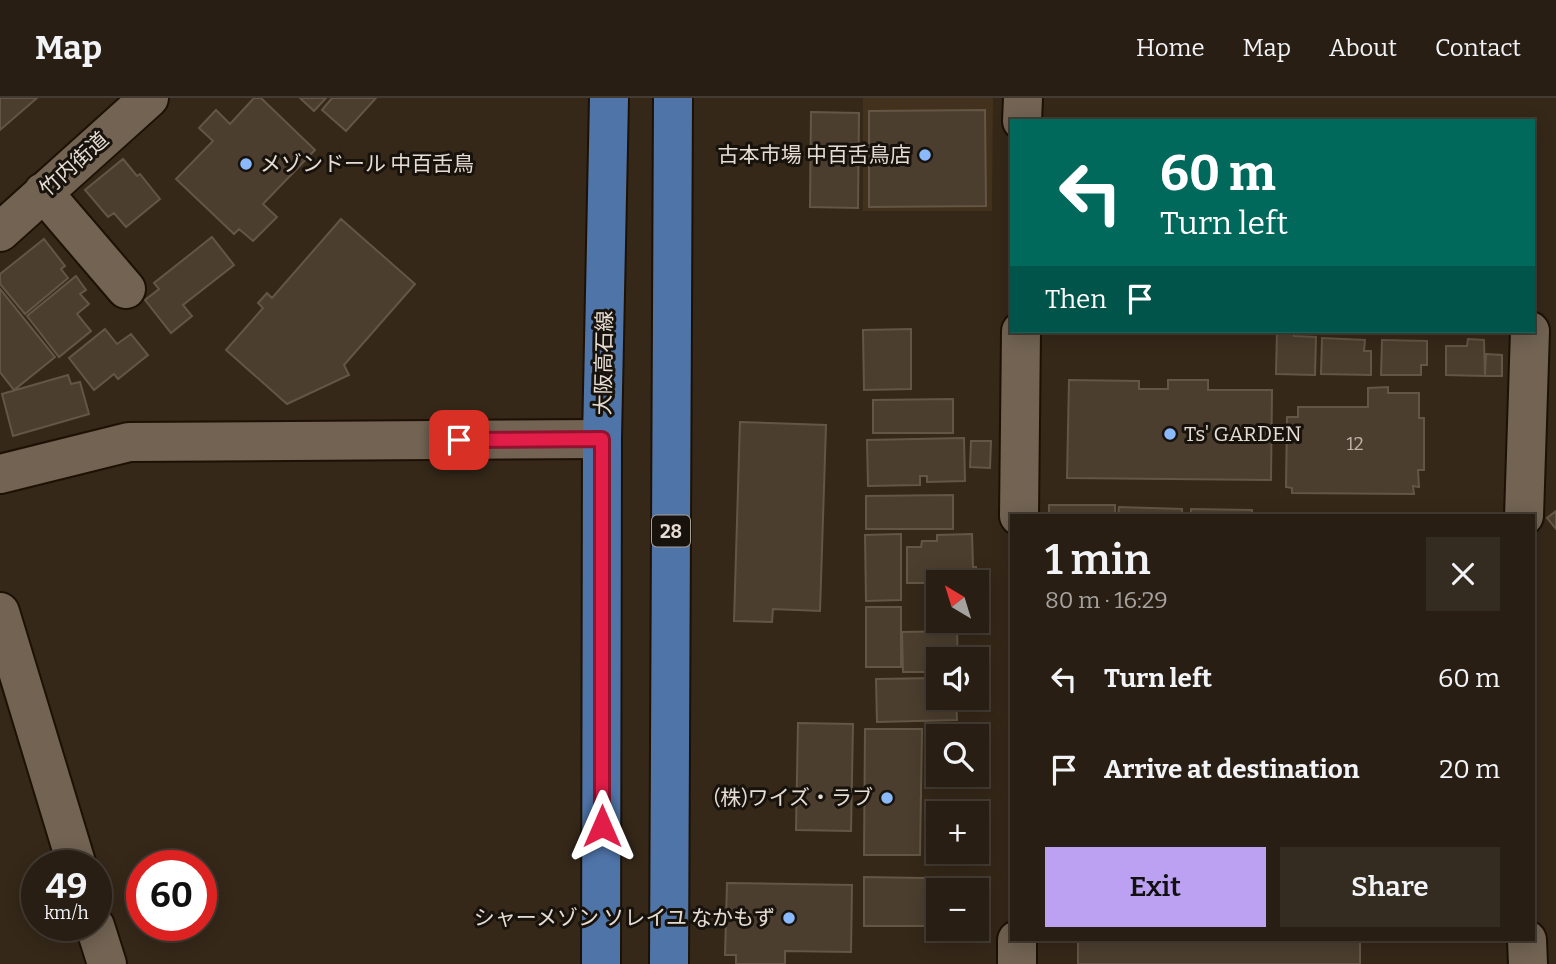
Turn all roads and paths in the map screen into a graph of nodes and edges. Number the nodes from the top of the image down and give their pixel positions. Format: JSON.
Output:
{"nodes":[{"id":1,"x":149,"y":98,"type":"edge"},
{"id":2,"x":609,"y":98,"type":"edge"},
{"id":3,"x":673,"y":98,"type":"edge"},
{"id":4,"x":1023,"y":98,"type":"edge"},
{"id":5,"x":1022,"y":119,"type":"edge"},
{"id":6,"x":43,"y":192,"type":"junction"},
{"id":7,"x":0,"y":232,"type":"edge"},
{"id":8,"x":126,"y":289,"type":"dead end"},
{"id":9,"x":1021,"y":333,"type":"edge"},
{"id":10,"x":1530,"y":333,"type":"edge"},
{"id":11,"x":602,"y":439,"type":"junction"},
{"id":12,"x":0,"y":474,"type":"edge"},
{"id":13,"x":1019,"y":514,"type":"edge"},
{"id":14,"x":1524,"y":514,"type":"edge"},
{"id":15,"x":0,"y":612,"type":"edge"},
{"id":16,"x":72,"y":850,"type":"edge"},
{"id":17,"x":100,"y":941,"type":"edge"},
{"id":18,"x":1017,"y":941,"type":"edge"},
{"id":19,"x":1527,"y":941,"type":"edge"},
{"id":20,"x":107,"y":964,"type":"edge"},
{"id":21,"x":601,"y":964,"type":"edge"},
{"id":22,"x":669,"y":964,"type":"edge"},
{"id":23,"x":1017,"y":964,"type":"edge"},
{"id":24,"x":1528,"y":964,"type":"edge"}],
"edges":[{"from":1,"to":6,"type":"street","name":"竹内街道"},
{"from":2,"to":11,"type":"main road","name":"大阪高石線"},
{"from":3,"to":22,"type":"main road","number":"28"},
{"from":4,"to":5,"type":"street"},
{"from":6,"to":7,"type":"street","name":"竹内街道"},
{"from":6,"to":8,"type":"street"},
{"from":9,"to":13,"type":"street"},
{"from":10,"to":14,"type":"street"},
{"from":11,"to":12,"type":"street"},
{"from":11,"to":21,"type":"main road","name":"大阪高石線"},
{"from":15,"to":16,"type":"street"},
{"from":17,"to":20,"type":"street"},
{"from":18,"to":23,"type":"street"},
{"from":19,"to":24,"type":"street"}]}
